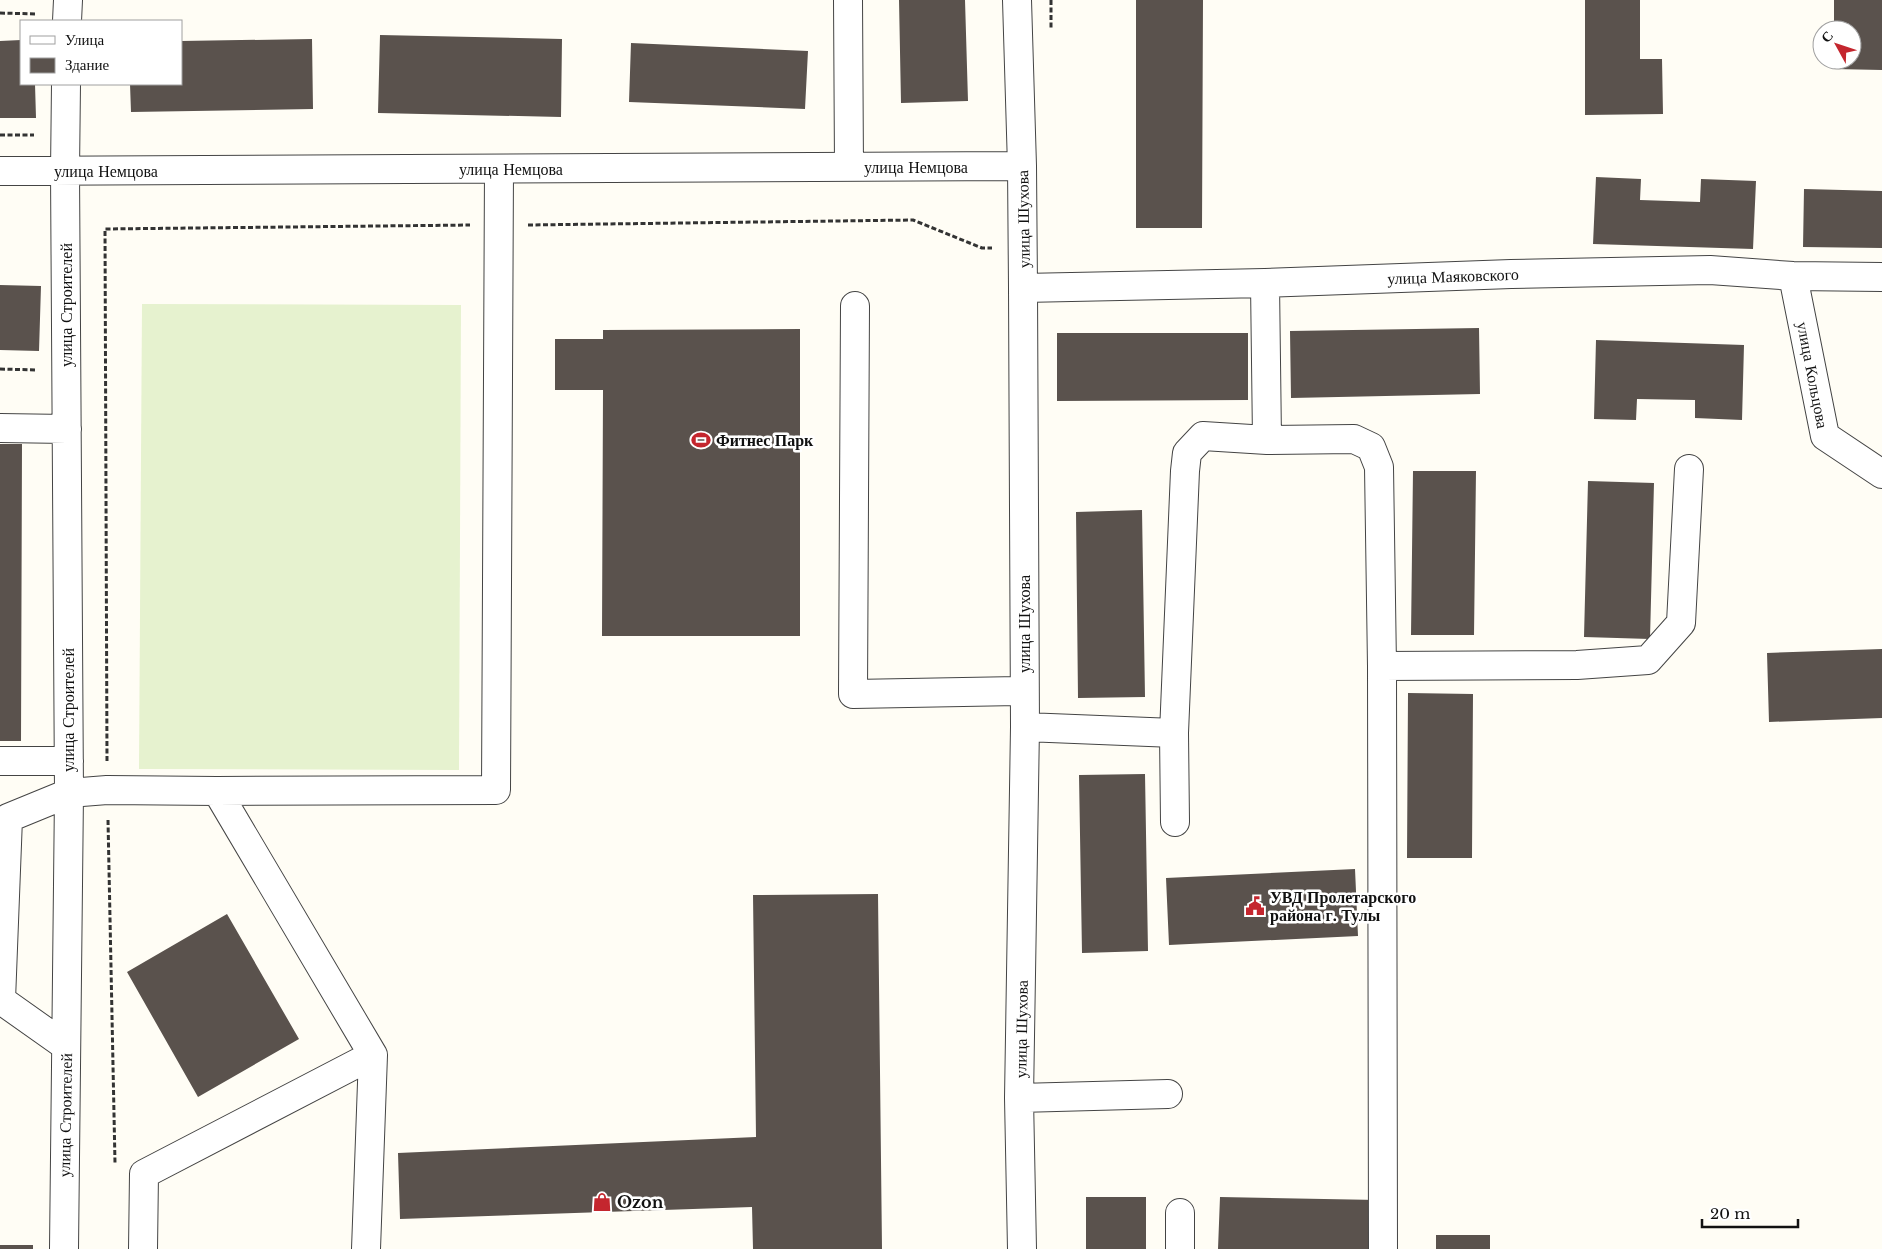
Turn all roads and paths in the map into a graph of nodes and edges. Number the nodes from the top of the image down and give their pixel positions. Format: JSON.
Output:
{"nodes":[{"id":1,"x":848,"y":0,"type":"edge"},
{"id":2,"x":1017,"y":0,"type":"edge"},
{"id":3,"x":1051,"y":0,"type":"edge"},
{"id":4,"x":68,"y":12,"type":"edge"},
{"id":5,"x":0,"y":13,"type":"edge"},
{"id":6,"x":1051,"y":30,"type":"dead end"},
{"id":7,"x":66,"y":85,"type":"edge"},
{"id":8,"x":1022,"y":166,"type":"junction"},
{"id":9,"x":849,"y":167,"type":"junction"},
{"id":10,"x":499,"y":169,"type":"junction"},
{"id":11,"x":0,"y":171,"type":"edge"},
{"id":12,"x":65,"y":171,"type":"junction"},
{"id":13,"x":499,"y":225,"type":"junction"},
{"id":14,"x":1023,"y":247,"type":"junction"},
{"id":15,"x":1793,"y":276,"type":"junction"},
{"id":16,"x":1882,"y":276,"type":"edge"},
{"id":17,"x":1265,"y":283,"type":"junction"},
{"id":18,"x":1023,"y":288,"type":"junction"},
{"id":19,"x":855,"y":306,"type":"dead end"},
{"id":20,"x":0,"y":370,"type":"edge"},
{"id":21,"x":40,"y":370,"type":"dead end"},
{"id":22,"x":0,"y":428,"type":"edge"},
{"id":23,"x":67,"y":429,"type":"junction"},
{"id":24,"x":1267,"y":440,"type":"junction"},
{"id":25,"x":1689,"y":469,"type":"dead end"},
{"id":26,"x":1882,"y":474,"type":"edge"},
{"id":27,"x":1382,"y":666,"type":"junction"},
{"id":28,"x":1024,"y":691,"type":"junction"},
{"id":29,"x":1025,"y":727,"type":"junction"},
{"id":30,"x":1174,"y":733,"type":"junction"},
{"id":31,"x":0,"y":761,"type":"edge"},
{"id":32,"x":68,"y":761,"type":"junction"},
{"id":33,"x":107,"y":790,"type":"junction"},
{"id":34,"x":217,"y":791,"type":"junction"},
{"id":35,"x":69,"y":793,"type":"junction"},
{"id":36,"x":1175,"y":822,"type":"dead end"},
{"id":37,"x":66,"y":1046,"type":"junction"},
{"id":38,"x":372,"y":1055,"type":"junction"},
{"id":39,"x":1168,"y":1094,"type":"dead end"},
{"id":40,"x":1020,"y":1098,"type":"junction"},
{"id":41,"x":116,"y":1169,"type":"dead end"},
{"id":42,"x":1180,"y":1213,"type":"dead end"},
{"id":43,"x":64,"y":1249,"type":"edge"},
{"id":44,"x":143,"y":1249,"type":"edge"},
{"id":45,"x":366,"y":1249,"type":"edge"},
{"id":46,"x":1022,"y":1249,"type":"edge"},
{"id":47,"x":1180,"y":1249,"type":"edge"},
{"id":48,"x":1383,"y":1249,"type":"edge"}],
"edges":[{"from":1,"to":9,"type":"street"},
{"from":2,"to":8,"type":"street","name":"улица Шухова"},
{"from":3,"to":6,"type":"path"},
{"from":4,"to":5,"type":"path"},
{"from":7,"to":12,"type":"street","name":"улица Строителей"},
{"from":8,"to":9,"type":"street","name":"улица Немцова"},
{"from":8,"to":14,"type":"street","name":"улица Шухова"},
{"from":9,"to":10,"type":"street","name":"улица Немцова"},
{"from":10,"to":12,"type":"street","name":"улица Немцова"},
{"from":10,"to":13,"type":"street"},
{"from":11,"to":12,"type":"street","name":"улица Немцова"},
{"from":12,"to":23,"type":"street","name":"улица Строителей"},
{"from":13,"to":14,"type":"path"},
{"from":13,"to":33,"type":"path"},
{"from":13,"to":34,"type":"street"},
{"from":14,"to":18,"type":"street","name":"улица Шухова"},
{"from":15,"to":16,"type":"street","name":"улица Маяковского"},
{"from":15,"to":17,"type":"street","name":"улица Маяковского"},
{"from":15,"to":26,"type":"street","name":"улица Кольцова"},
{"from":17,"to":18,"type":"street","name":"улица Маяковского"},
{"from":17,"to":24,"type":"street"},
{"from":18,"to":28,"type":"street","name":"улица Шухова"},
{"from":19,"to":28,"type":"street"},
{"from":20,"to":21,"type":"path"},
{"from":22,"to":23,"type":"street"},
{"from":23,"to":32,"type":"street","name":"улица Строителей"},
{"from":24,"to":27,"type":"street"},
{"from":24,"to":30,"type":"street"},
{"from":25,"to":27,"type":"street"},
{"from":27,"to":48,"type":"street"},
{"from":28,"to":29,"type":"street","name":"улица Шухова"},
{"from":29,"to":30,"type":"street"},
{"from":29,"to":40,"type":"street","name":"улица Шухова"},
{"from":30,"to":36,"type":"street"},
{"from":31,"to":32,"type":"street"},
{"from":32,"to":35,"type":"street","name":"улица Строителей"},
{"from":33,"to":34,"type":"street"},
{"from":33,"to":35,"type":"street"},
{"from":33,"to":41,"type":"path"},
{"from":34,"to":38,"type":"street"},
{"from":35,"to":37,"type":"street","name":"улица Строителей"},
{"from":35,"to":37,"type":"street"},
{"from":37,"to":43,"type":"street","name":"улица Строителей"},
{"from":38,"to":44,"type":"street"},
{"from":38,"to":45,"type":"street"},
{"from":39,"to":40,"type":"street"},
{"from":40,"to":46,"type":"street","name":"улица Шухова"},
{"from":42,"to":47,"type":"street"}]}
